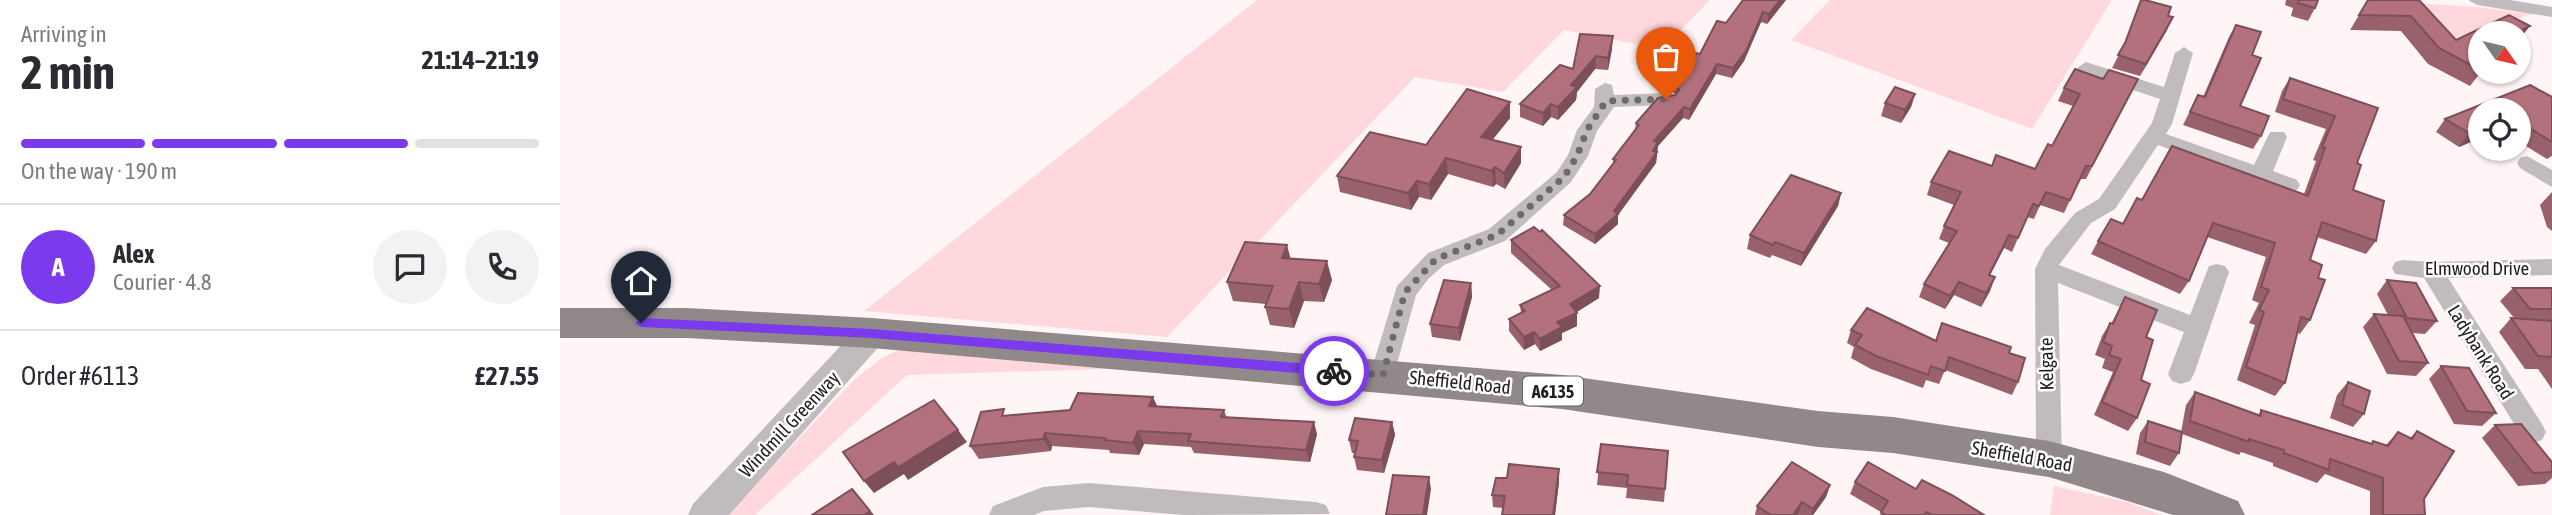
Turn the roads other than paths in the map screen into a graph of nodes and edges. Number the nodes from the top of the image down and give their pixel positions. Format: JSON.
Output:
{"nodes":[{"id":1,"x":2477,"y":0,"type":"edge"},
{"id":2,"x":2552,"y":12,"type":"edge"},
{"id":3,"x":2184,"y":53,"type":"dead end"},
{"id":4,"x":2087,"y":68,"type":"dead end"},
{"id":5,"x":2171,"y":96,"type":"junction"},
{"id":6,"x":1666,"y":99,"type":"edge"},
{"id":7,"x":2152,"y":136,"type":"junction"},
{"id":8,"x":2277,"y":136,"type":"dead end"},
{"id":9,"x":2526,"y":163,"type":"dead end"},
{"id":10,"x":2261,"y":174,"type":"junction"},
{"id":11,"x":2552,"y":180,"type":"edge"},
{"id":12,"x":2290,"y":184,"type":"dead end"},
{"id":13,"x":2552,"y":267,"type":"edge"},
{"id":14,"x":2403,"y":268,"type":"dead end"},
{"id":15,"x":2046,"y":270,"type":"junction"},
{"id":16,"x":2431,"y":270,"type":"junction"},
{"id":17,"x":2217,"y":272,"type":"dead end"},
{"id":18,"x":560,"y":323,"type":"edge"},
{"id":19,"x":2196,"y":327,"type":"junction"},
{"id":20,"x":872,"y":333,"type":"junction"},
{"id":21,"x":2181,"y":373,"type":"dead end"},
{"id":22,"x":1383,"y":375,"type":"junction"},
{"id":23,"x":2533,"y":432,"type":"dead end"},
{"id":24,"x":2049,"y":459,"type":"junction"},
{"id":25,"x":1315,"y":514,"type":"edge"},
{"id":26,"x":706,"y":515,"type":"edge"},
{"id":27,"x":1003,"y":515,"type":"edge"},
{"id":28,"x":2222,"y":515,"type":"edge"}],
"edges":[{"from":1,"to":2,"type":"street"},
{"from":3,"to":5,"type":"street"},
{"from":4,"to":5,"type":"street"},
{"from":5,"to":7,"type":"street"},
{"from":6,"to":22,"type":"street"},
{"from":7,"to":10,"type":"street"},
{"from":7,"to":15,"type":"street"},
{"from":8,"to":10,"type":"street"},
{"from":9,"to":11,"type":"street"},
{"from":10,"to":12,"type":"street"},
{"from":13,"to":16,"type":"street","name":"Elmwood Drive"},
{"from":14,"to":16,"type":"street","name":"Elmwood Drive"},
{"from":15,"to":19,"type":"street"},
{"from":15,"to":24,"type":"street","name":"Kelgate"},
{"from":16,"to":23,"type":"street","name":"Ladybank Road"},
{"from":17,"to":19,"type":"street"},
{"from":18,"to":20,"type":"main road","name":"Sheffield Road","number":"A6135"},
{"from":19,"to":21,"type":"street"},
{"from":20,"to":22,"type":"main road","name":"Sheffield Road","number":"A6135"},
{"from":20,"to":26,"type":"street","name":"Windmill Greenway"},
{"from":22,"to":24,"type":"main road","name":"Sheffield Road","number":"A6135"},
{"from":24,"to":28,"type":"main road","name":"Sheffield Road","number":"A6135"},
{"from":25,"to":27,"type":"street"}]}
